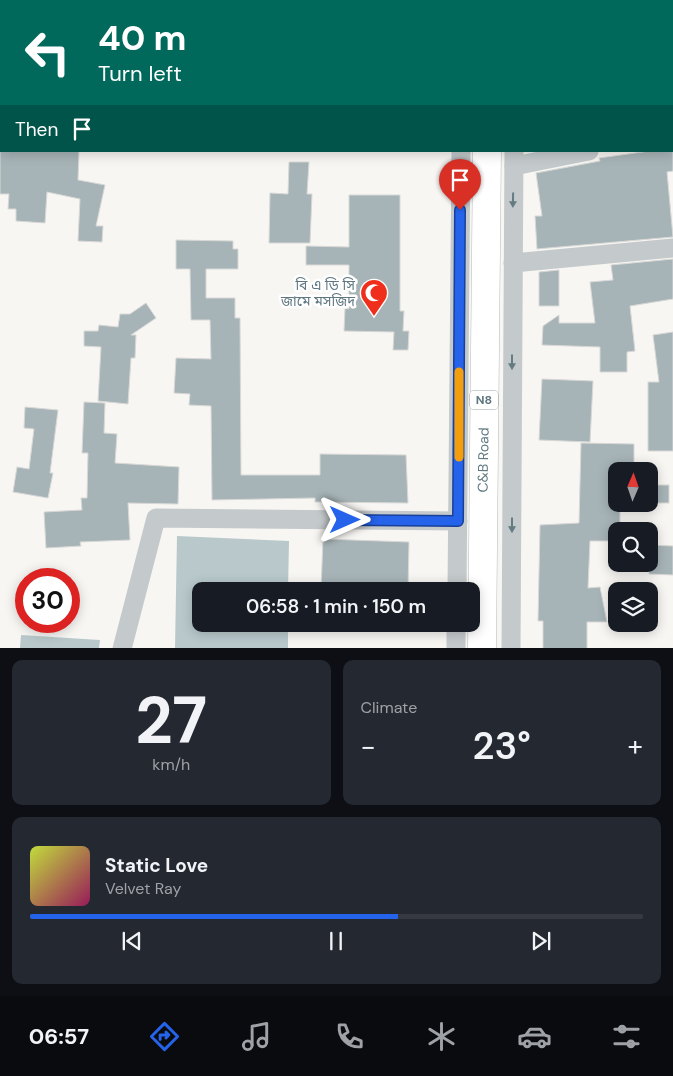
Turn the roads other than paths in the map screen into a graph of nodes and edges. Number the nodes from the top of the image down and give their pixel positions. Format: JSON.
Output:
{"nodes":[{"id":1,"x":461,"y":152,"type":"edge"},
{"id":2,"x":487,"y":152,"type":"edge"},
{"id":3,"x":580,"y":152,"type":"edge"},
{"id":4,"x":514,"y":159,"type":"edge"},
{"id":5,"x":673,"y":248,"type":"edge"},
{"id":6,"x":512,"y":262,"type":"junction"},
{"id":7,"x":458,"y":521,"type":"junction"},
{"id":8,"x":457,"y":582,"type":"edge"},
{"id":9,"x":456,"y":632,"type":"edge"},
{"id":10,"x":122,"y":648,"type":"edge"},
{"id":11,"x":456,"y":648,"type":"edge"},
{"id":12,"x":482,"y":648,"type":"edge"},
{"id":13,"x":511,"y":648,"type":"edge"}],
"edges":[{"from":1,"to":7,"type":"street"},
{"from":2,"to":12,"type":"highway","name":"C&B Road","number":"N8"},
{"from":3,"to":4,"type":"street"},
{"from":4,"to":6,"type":"street","one_way":true},
{"from":5,"to":6,"type":"street"},
{"from":6,"to":13,"type":"street","one_way":true},
{"from":7,"to":8,"type":"street"},
{"from":7,"to":10,"type":"street"},
{"from":9,"to":11,"type":"street"}]}
